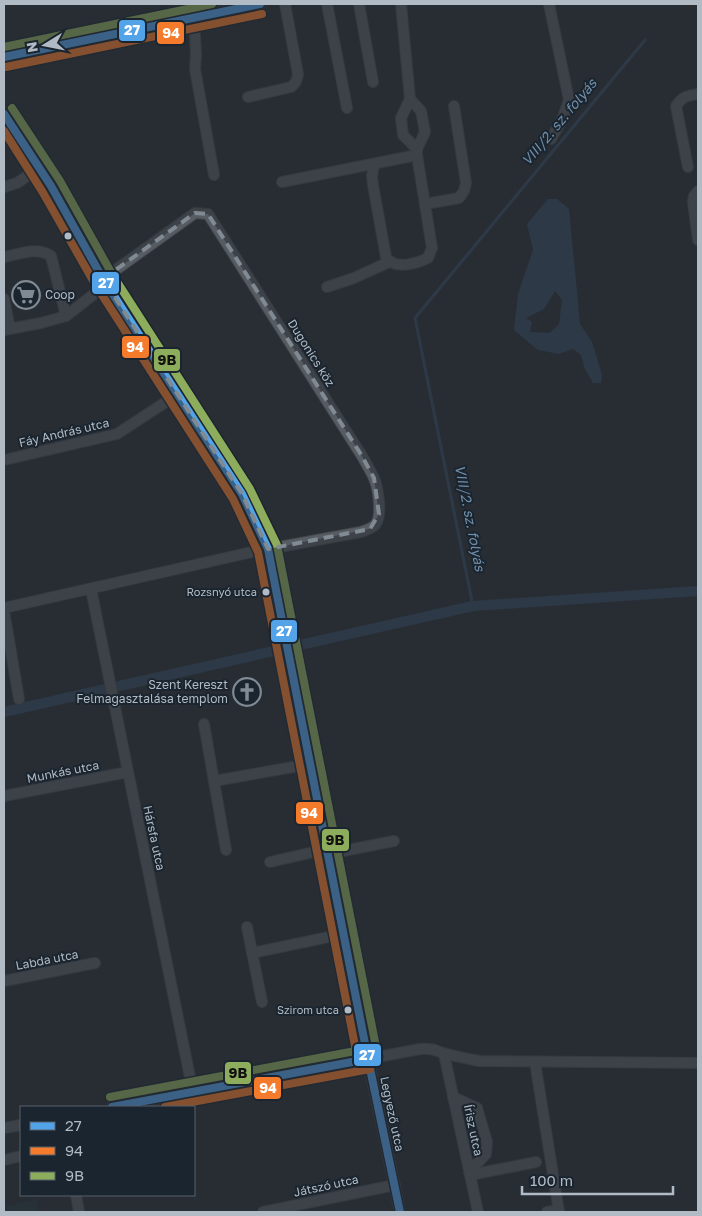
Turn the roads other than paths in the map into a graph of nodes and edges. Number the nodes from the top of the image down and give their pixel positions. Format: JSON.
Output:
{"nodes":[{"id":1,"x":260,"y":4,"type":"edge"},
{"id":2,"x":285,"y":4,"type":"edge"},
{"id":3,"x":327,"y":4,"type":"edge"},
{"id":4,"x":359,"y":4,"type":"edge"},
{"id":5,"x":400,"y":4,"type":"edge"},
{"id":6,"x":549,"y":4,"type":"edge"},
{"id":7,"x":194,"y":17,"type":"junction"},
{"id":8,"x":4,"y":57,"type":"edge"},
{"id":9,"x":374,"y":82,"type":"dead end"},
{"id":10,"x":698,"y":94,"type":"edge"},
{"id":11,"x":248,"y":97,"type":"dead end"},
{"id":12,"x":410,"y":99,"type":"junction"},
{"id":13,"x":454,"y":106,"type":"dead end"},
{"id":14,"x":347,"y":108,"type":"dead end"},
{"id":15,"x":4,"y":114,"type":"edge"},
{"id":16,"x":8,"y":128,"type":"edge"},
{"id":17,"x":551,"y":139,"type":"dead end"},
{"id":18,"x":417,"y":152,"type":"junction"},
{"id":19,"x":374,"y":164,"type":"junction"},
{"id":20,"x":688,"y":167,"type":"dead end"},
{"id":21,"x":39,"y":168,"type":"junction"},
{"id":22,"x":214,"y":175,"type":"dead end"},
{"id":23,"x":282,"y":182,"type":"dead end"},
{"id":24,"x":4,"y":187,"type":"edge"},
{"id":25,"x":698,"y":191,"type":"edge"},
{"id":26,"x":425,"y":204,"type":"junction"},
{"id":27,"x":698,"y":240,"type":"edge"},
{"id":28,"x":4,"y":257,"type":"edge"},
{"id":29,"x":389,"y":262,"type":"junction"},
{"id":30,"x":105,"y":282,"type":"junction"},
{"id":31,"x":327,"y":287,"type":"dead end"},
{"id":32,"x":4,"y":299,"type":"edge"},
{"id":33,"x":66,"y":316,"type":"junction"},
{"id":34,"x":7,"y":329,"type":"edge"},
{"id":35,"x":178,"y":394,"type":"junction"},
{"id":36,"x":4,"y":460,"type":"edge"},
{"id":37,"x":268,"y":549,"type":"junction"},
{"id":38,"x":92,"y":589,"type":"junction"},
{"id":39,"x":4,"y":610,"type":"edge"},
{"id":40,"x":19,"y":699,"type":"dead end"},
{"id":41,"x":204,"y":724,"type":"dead end"},
{"id":42,"x":310,"y":764,"type":"junction"},
{"id":43,"x":128,"y":772,"type":"junction"},
{"id":44,"x":214,"y":781,"type":"junction"},
{"id":45,"x":4,"y":796,"type":"edge"},
{"id":46,"x":394,"y":841,"type":"dead end"},
{"id":47,"x":226,"y":850,"type":"dead end"},
{"id":48,"x":327,"y":852,"type":"junction"},
{"id":49,"x":270,"y":862,"type":"dead end"},
{"id":50,"x":247,"y":927,"type":"dead end"},
{"id":51,"x":344,"y":934,"type":"junction"},
{"id":52,"x":252,"y":953,"type":"junction"},
{"id":53,"x":95,"y":963,"type":"dead end"},
{"id":54,"x":4,"y":981,"type":"edge"},
{"id":55,"x":262,"y":1002,"type":"dead end"},
{"id":56,"x":444,"y":1054,"type":"junction"},
{"id":57,"x":368,"y":1059,"type":"junction"},
{"id":58,"x":535,"y":1062,"type":"junction"},
{"id":59,"x":698,"y":1063,"type":"edge"},
{"id":60,"x":193,"y":1092,"type":"junction"},
{"id":61,"x":453,"y":1097,"type":"junction"},
{"id":62,"x":117,"y":1106,"type":"edge"},
{"id":63,"x":20,"y":1125,"type":"edge"},
{"id":64,"x":4,"y":1128,"type":"edge"},
{"id":65,"x":20,"y":1156,"type":"edge"},
{"id":66,"x":4,"y":1160,"type":"edge"},
{"id":67,"x":536,"y":1162,"type":"dead end"},
{"id":68,"x":470,"y":1173,"type":"junction"},
{"id":69,"x":395,"y":1185,"type":"junction"},
{"id":70,"x":76,"y":1196,"type":"edge"},
{"id":71,"x":559,"y":1211,"type":"edge"},
{"id":72,"x":79,"y":1212,"type":"edge"},
{"id":73,"x":263,"y":1212,"type":"edge"},
{"id":74,"x":400,"y":1212,"type":"edge"},
{"id":75,"x":478,"y":1212,"type":"edge"},
{"id":76,"x":547,"y":1212,"type":"edge"}],
"edges":[{"from":1,"to":7,"type":"street"},
{"from":2,"to":11,"type":"street"},
{"from":3,"to":14,"type":"street"},
{"from":4,"to":9,"type":"street"},
{"from":5,"to":12,"type":"street"},
{"from":6,"to":17,"type":"street"},
{"from":7,"to":8,"type":"street"},
{"from":7,"to":22,"type":"street"},
{"from":10,"to":20,"type":"street"},
{"from":12,"to":18,"type":"street"},
{"from":12,"to":18,"type":"street"},
{"from":13,"to":26,"type":"street"},
{"from":15,"to":16,"type":"street","name":"Legyező utca"},
{"from":16,"to":21,"type":"street","name":"Legyező utca"},
{"from":18,"to":19,"type":"street"},
{"from":18,"to":26,"type":"street"},
{"from":19,"to":23,"type":"street"},
{"from":19,"to":29,"type":"street"},
{"from":21,"to":24,"type":"street"},
{"from":21,"to":30,"type":"street","name":"Legyező utca"},
{"from":25,"to":27,"type":"street"},
{"from":26,"to":29,"type":"street"},
{"from":28,"to":33,"type":"street"},
{"from":29,"to":31,"type":"street"},
{"from":30,"to":33,"type":"street"},
{"from":30,"to":35,"type":"street","name":"Legyező utca"},
{"from":30,"to":37,"type":"street","name":"Dugonics köz"},
{"from":32,"to":34,"type":"street"},
{"from":33,"to":34,"type":"street"},
{"from":35,"to":36,"type":"street","name":"Fáy András utca"},
{"from":35,"to":37,"type":"street","name":"Legyező utca"},
{"from":37,"to":38,"type":"street"},
{"from":37,"to":42,"type":"street","name":"Legyező utca"},
{"from":38,"to":39,"type":"street"},
{"from":38,"to":43,"type":"street","name":"Hársfa utca"},
{"from":39,"to":40,"type":"street"},
{"from":41,"to":44,"type":"street"},
{"from":42,"to":44,"type":"street"},
{"from":42,"to":48,"type":"street","name":"Legyező utca"},
{"from":43,"to":45,"type":"street","name":"Munkás utca"},
{"from":43,"to":60,"type":"street","name":"Hársfa utca"},
{"from":44,"to":47,"type":"street"},
{"from":46,"to":48,"type":"street"},
{"from":48,"to":49,"type":"street"},
{"from":48,"to":51,"type":"street","name":"Legyező utca"},
{"from":50,"to":52,"type":"street"},
{"from":51,"to":52,"type":"street"},
{"from":51,"to":57,"type":"street","name":"Legyező utca"},
{"from":52,"to":55,"type":"street"},
{"from":53,"to":54,"type":"street","name":"Labda utca"},
{"from":56,"to":57,"type":"street"},
{"from":56,"to":58,"type":"street"},
{"from":56,"to":61,"type":"street","name":"Írisz utca"},
{"from":57,"to":60,"type":"street"},
{"from":57,"to":69,"type":"street","name":"Legyező utca"},
{"from":58,"to":59,"type":"street"},
{"from":58,"to":71,"type":"street"},
{"from":60,"to":62,"type":"street"},
{"from":61,"to":68,"type":"street","name":"Írisz utca"},
{"from":61,"to":68,"type":"street"},
{"from":63,"to":64,"type":"street"},
{"from":65,"to":66,"type":"street"},
{"from":67,"to":68,"type":"street"},
{"from":68,"to":75,"type":"street","name":"Írisz utca"},
{"from":69,"to":73,"type":"street","name":"Játszó utca"},
{"from":69,"to":74,"type":"street","name":"Legyező utca"},
{"from":70,"to":72,"type":"street"},
{"from":71,"to":76,"type":"street"}]}
